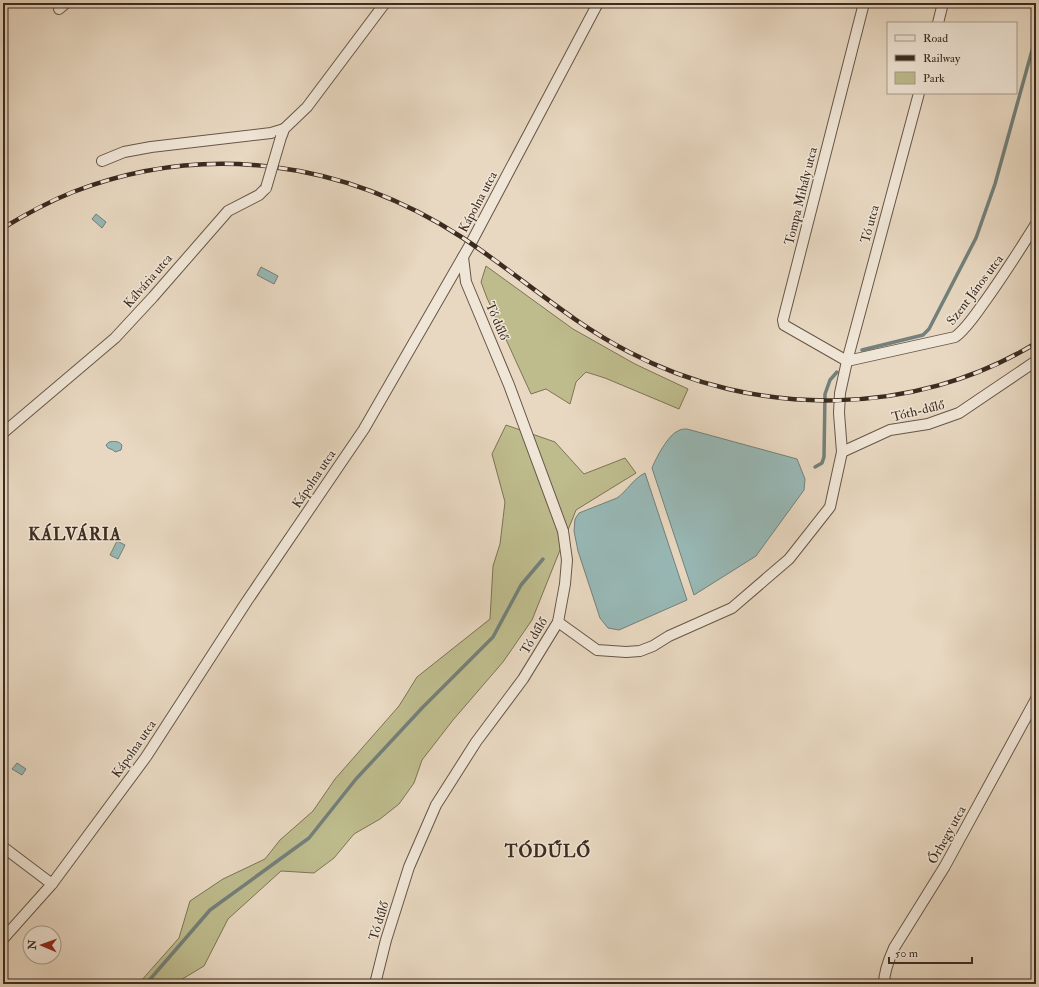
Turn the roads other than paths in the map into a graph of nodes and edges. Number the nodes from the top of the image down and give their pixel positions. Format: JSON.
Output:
{"nodes":[{"id":1,"x":385,"y":3,"type":"edge"},
{"id":2,"x":598,"y":3,"type":"edge"},
{"id":3,"x":864,"y":3,"type":"edge"},
{"id":4,"x":943,"y":3,"type":"edge"},
{"id":5,"x":938,"y":22,"type":"edge"},
{"id":6,"x":919,"y":94,"type":"edge"},
{"id":7,"x":282,"y":133,"type":"junction"},
{"id":8,"x":102,"y":161,"type":"dead end"},
{"id":9,"x":1036,"y":224,"type":"edge"},
{"id":10,"x":463,"y":257,"type":"junction"},
{"id":11,"x":847,"y":361,"type":"junction"},
{"id":12,"x":1036,"y":361,"type":"edge"},
{"id":13,"x":3,"y":433,"type":"edge"},
{"id":14,"x":842,"y":452,"type":"junction"},
{"id":15,"x":558,"y":622,"type":"junction"},
{"id":16,"x":1036,"y":699,"type":"edge"},
{"id":17,"x":3,"y":847,"type":"edge"},
{"id":18,"x":52,"y":884,"type":"junction"},
{"id":19,"x":3,"y":940,"type":"edge"},
{"id":20,"x":375,"y":984,"type":"edge"},
{"id":21,"x":884,"y":984,"type":"edge"}],
"edges":[{"from":1,"to":7,"type":"street","name":"Kálvária utca"},
{"from":2,"to":10,"type":"street","name":"Kápolna utca"},
{"from":3,"to":11,"type":"street","name":"Tompa Mihály utca"},
{"from":4,"to":5,"type":"street"},
{"from":6,"to":11,"type":"street","name":"Tó utca"},
{"from":7,"to":8,"type":"street","name":"Kálvária utca"},
{"from":7,"to":13,"type":"street","name":"Kálvária utca","bridge":true},
{"from":9,"to":11,"type":"street","name":"Szent János utca"},
{"from":10,"to":15,"type":"street","name":"Tó dűlő"},
{"from":10,"to":18,"type":"street","name":"Kápolna utca"},
{"from":11,"to":14,"type":"street","name":"Tó utca"},
{"from":12,"to":14,"type":"street","name":"Tóth-dűlő"},
{"from":14,"to":15,"type":"street","name":"Tó utca"},
{"from":15,"to":20,"type":"street","name":"Tó dűlő"},
{"from":16,"to":21,"type":"street","name":"Őrhegy utca"},
{"from":17,"to":18,"type":"street"},
{"from":18,"to":19,"type":"street","name":"Kápolna utca"}]}
